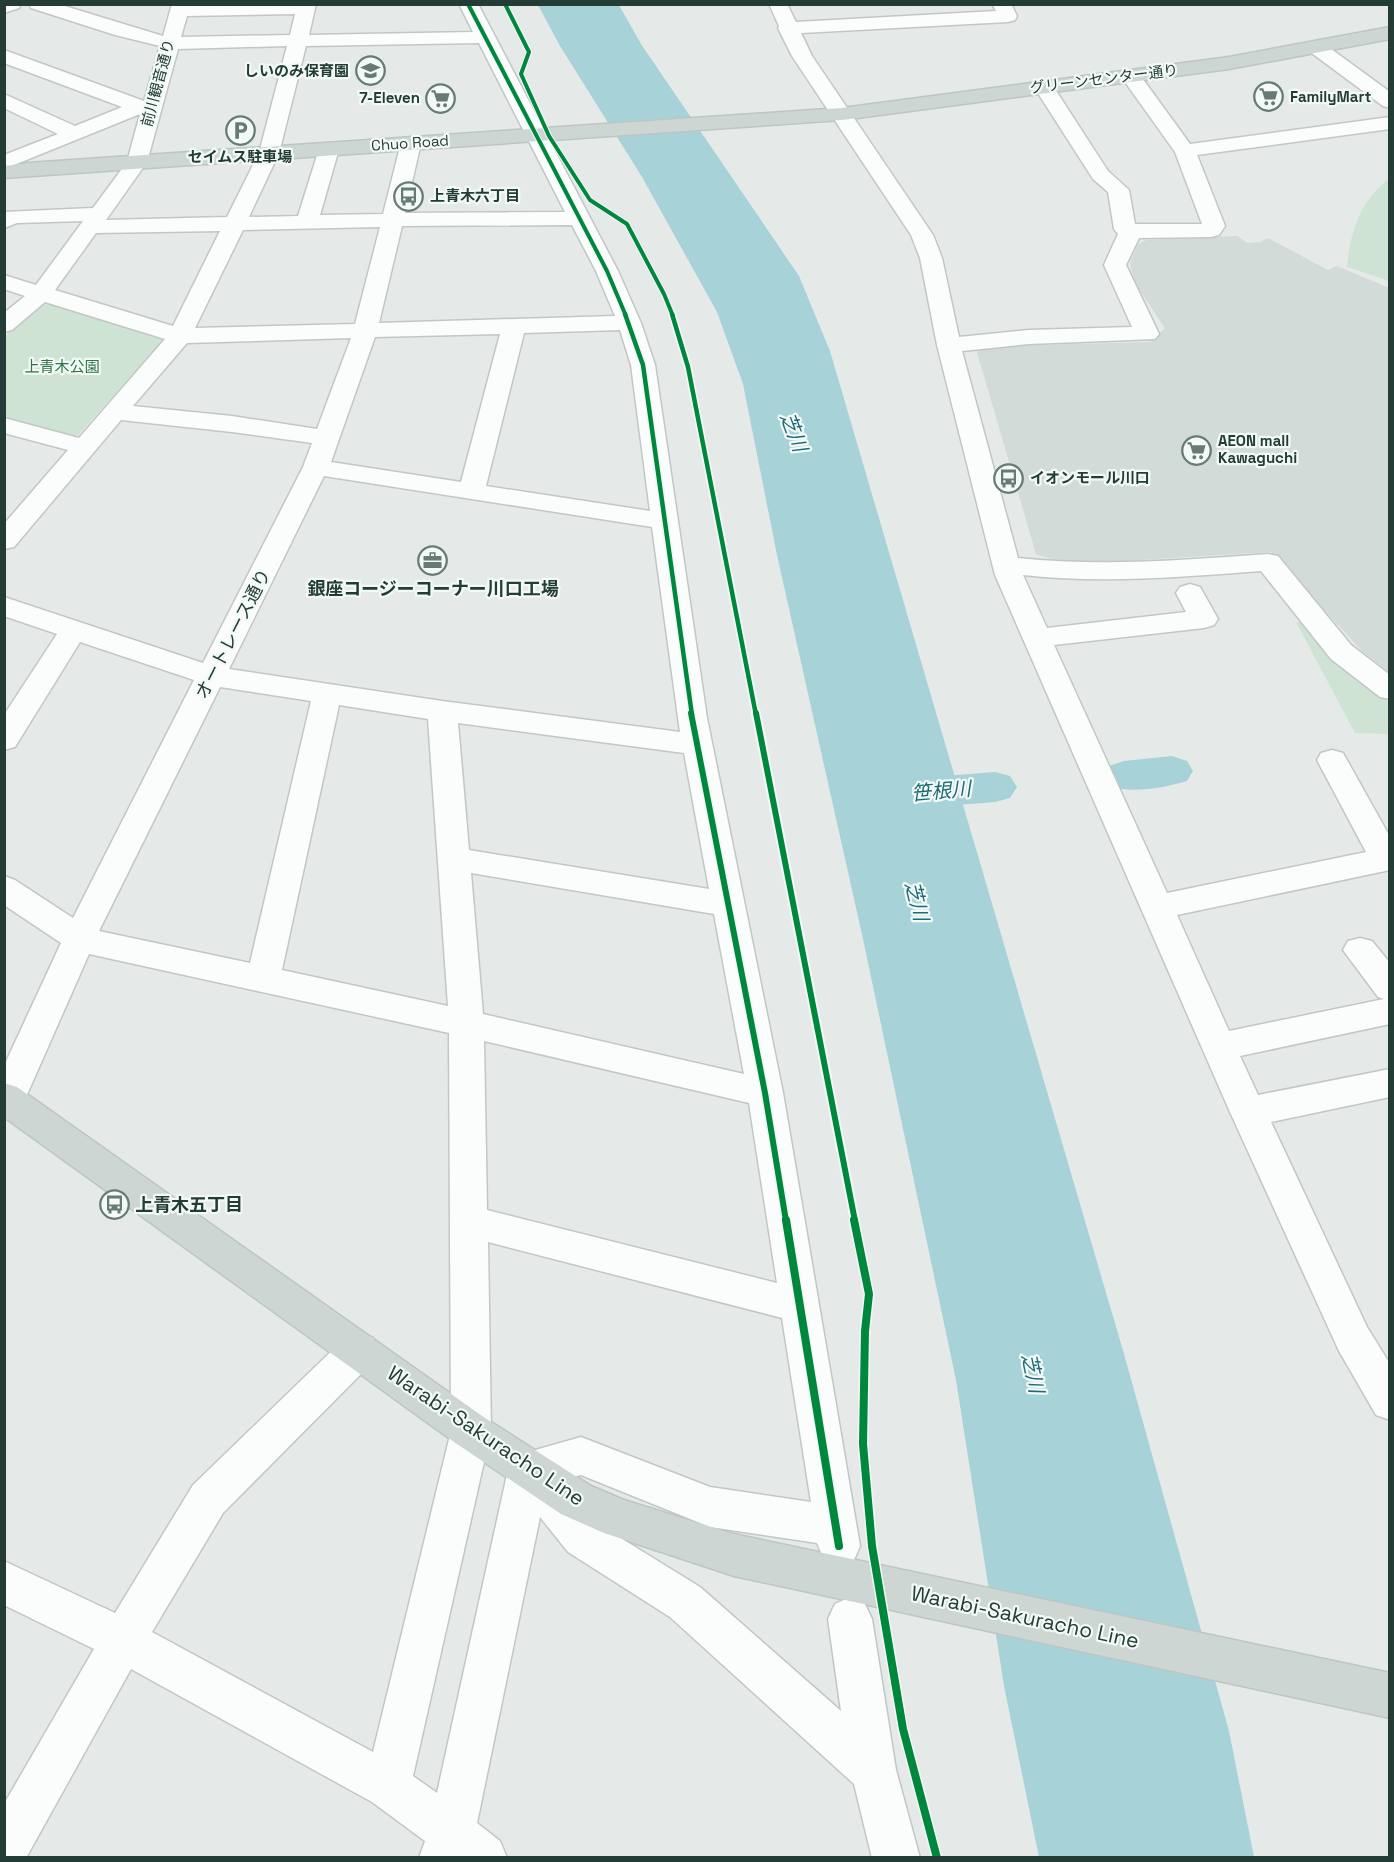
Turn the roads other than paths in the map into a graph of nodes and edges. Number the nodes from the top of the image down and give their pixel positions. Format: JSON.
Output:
{"nodes":[{"id":1,"x":12,"y":4,"type":"edge"},
{"id":2,"x":38,"y":4,"type":"edge"},
{"id":3,"x":468,"y":4,"type":"edge"},
{"id":4,"x":778,"y":4,"type":"edge"},
{"id":5,"x":1001,"y":4,"type":"edge"},
{"id":6,"x":306,"y":6,"type":"edge"},
{"id":7,"x":4,"y":8,"type":"edge"},
{"id":8,"x":180,"y":8,"type":"edge"},
{"id":9,"x":788,"y":28,"type":"junction"},
{"id":10,"x":1389,"y":33,"type":"edge"},
{"id":11,"x":484,"y":37,"type":"junction"},
{"id":12,"x":298,"y":42,"type":"junction"},
{"id":13,"x":169,"y":43,"type":"junction"},
{"id":14,"x":1316,"y":47,"type":"junction"},
{"id":15,"x":4,"y":56,"type":"edge"},
{"id":16,"x":33,"y":67,"type":"junction"},
{"id":17,"x":1130,"y":75,"type":"junction"},
{"id":18,"x":4,"y":78,"type":"edge"},
{"id":19,"x":1044,"y":87,"type":"junction"},
{"id":20,"x":4,"y":99,"type":"edge"},
{"id":21,"x":1389,"y":102,"type":"edge"},
{"id":22,"x":145,"y":109,"type":"junction"},
{"id":23,"x":842,"y":114,"type":"junction"},
{"id":24,"x":816,"y":116,"type":"joint"},
{"id":25,"x":1389,"y":123,"type":"edge"},
{"id":26,"x":75,"y":134,"type":"junction"},
{"id":27,"x":538,"y":135,"type":"junction"},
{"id":28,"x":411,"y":143,"type":"junction"},
{"id":29,"x":329,"y":149,"type":"junction"},
{"id":30,"x":269,"y":153,"type":"junction"},
{"id":31,"x":1185,"y":153,"type":"junction"},
{"id":32,"x":137,"y":162,"type":"junction"},
{"id":33,"x":4,"y":163,"type":"edge"},
{"id":34,"x":4,"y":172,"type":"edge"},
{"id":35,"x":580,"y":218,"type":"junction"},
{"id":36,"x":393,"y":220,"type":"junction"},
{"id":37,"x":96,"y":221,"type":"junction"},
{"id":38,"x":4,"y":222,"type":"edge"},
{"id":39,"x":307,"y":222,"type":"junction"},
{"id":40,"x":234,"y":225,"type":"junction"},
{"id":41,"x":1131,"y":231,"type":"junction"},
{"id":42,"x":4,"y":282,"type":"edge"},
{"id":43,"x":41,"y":294,"type":"junction"},
{"id":44,"x":629,"y":323,"type":"junction"},
{"id":45,"x":4,"y":325,"type":"edge"},
{"id":46,"x":514,"y":327,"type":"junction"},
{"id":47,"x":365,"y":332,"type":"junction"},
{"id":48,"x":180,"y":336,"type":"junction"},
{"id":49,"x":948,"y":345,"type":"junction"},
{"id":50,"x":115,"y":412,"type":"junction"},
{"id":51,"x":4,"y":425,"type":"edge"},
{"id":52,"x":327,"y":438,"type":"junction"},
{"id":53,"x":85,"y":447,"type":"junction"},
{"id":54,"x":316,"y":467,"type":"junction"},
{"id":55,"x":472,"y":491,"type":"junction"},
{"id":56,"x":663,"y":521,"type":"junction"},
{"id":57,"x":4,"y":541,"type":"edge"},
{"id":58,"x":1005,"y":565,"type":"junction"},
{"id":59,"x":1190,"y":593,"type":"dead end"},
{"id":60,"x":4,"y":606,"type":"edge"},
{"id":61,"x":73,"y":630,"type":"junction"},
{"id":62,"x":1036,"y":638,"type":"junction"},
{"id":63,"x":211,"y":676,"type":"junction"},
{"id":64,"x":1389,"y":690,"type":"edge"},
{"id":65,"x":327,"y":694,"type":"junction"},
{"id":66,"x":442,"y":711,"type":"junction"},
{"id":67,"x":4,"y":740,"type":"edge"},
{"id":68,"x":698,"y":745,"type":"junction"},
{"id":69,"x":1332,"y":760,"type":"dead end"},
{"id":70,"x":1388,"y":858,"type":"edge"},
{"id":71,"x":454,"y":859,"type":"junction"},
{"id":72,"x":4,"y":888,"type":"edge"},
{"id":73,"x":728,"y":904,"type":"junction"},
{"id":74,"x":1158,"y":908,"type":"junction"},
{"id":75,"x":79,"y":939,"type":"junction"},
{"id":76,"x":1360,"y":950,"type":"dead end"},
{"id":77,"x":263,"y":979,"type":"junction"},
{"id":78,"x":1388,"y":989,"type":"edge"},
{"id":79,"x":466,"y":1023,"type":"junction"},
{"id":80,"x":1221,"y":1046,"type":"junction"},
{"id":81,"x":1389,"y":1083,"type":"edge"},
{"id":82,"x":765,"y":1093,"type":"junction"},
{"id":83,"x":6,"y":1101,"type":"edge"},
{"id":84,"x":1248,"y":1112,"type":"junction"},
{"id":85,"x":469,"y":1221,"type":"junction"},
{"id":86,"x":800,"y":1306,"type":"junction"},
{"id":87,"x":359,"y":1350,"type":"junction"},
{"id":88,"x":1389,"y":1402,"type":"edge"},
{"id":89,"x":471,"y":1431,"type":"junction"},
{"id":90,"x":529,"y":1470,"type":"junction"},
{"id":91,"x":4,"y":1582,"type":"edge"},
{"id":92,"x":850,"y":1619,"type":"dead end"},
{"id":93,"x":123,"y":1640,"type":"junction"},
{"id":94,"x":1389,"y":1696,"type":"edge"},
{"id":95,"x":873,"y":1770,"type":"junction"},
{"id":96,"x":388,"y":1786,"type":"junction"},
{"id":97,"x":884,"y":1844,"type":"edge"},
{"id":98,"x":460,"y":1849,"type":"edge"},
{"id":99,"x":4,"y":1851,"type":"edge"}],
"edges":[{"from":1,"to":7,"type":"street"},
{"from":2,"to":13,"type":"street"},
{"from":3,"to":11,"type":"street"},
{"from":4,"to":9,"type":"street"},
{"from":5,"to":9,"type":"street"},
{"from":6,"to":8,"type":"street"},
{"from":6,"to":12,"type":"street"},
{"from":8,"to":13,"type":"street","name":"前川観音通り"},
{"from":9,"to":23,"type":"street"},
{"from":10,"to":14,"type":"main road","name":"グリーンセンター通り"},
{"from":11,"to":12,"type":"street"},
{"from":11,"to":27,"type":"street"},
{"from":12,"to":13,"type":"street"},
{"from":12,"to":30,"type":"street"},
{"from":13,"to":22,"type":"street","name":"前川観音通り"},
{"from":14,"to":17,"type":"main road","name":"グリーンセンター通り"},
{"from":14,"to":21,"type":"street"},
{"from":15,"to":16,"type":"street"},
{"from":16,"to":18,"type":"street"},
{"from":16,"to":22,"type":"street"},
{"from":17,"to":19,"type":"main road","name":"グリーンセンター通り"},
{"from":17,"to":31,"type":"street"},
{"from":19,"to":23,"type":"main road","name":"グリーンセンター通り"},
{"from":19,"to":41,"type":"street"},
{"from":20,"to":26,"type":"street"},
{"from":22,"to":26,"type":"street"},
{"from":22,"to":32,"type":"street","name":"前川観音通り"},
{"from":23,"to":24,"type":"main road","name":"グリーンセンター通り"},
{"from":23,"to":49,"type":"street"},
{"from":24,"to":27,"type":"main road","name":"Chuo Road"},
{"from":25,"to":31,"type":"street"},
{"from":26,"to":33,"type":"street"},
{"from":27,"to":28,"type":"main road","name":"Chuo Road"},
{"from":27,"to":35,"type":"street"},
{"from":28,"to":29,"type":"main road","name":"Chuo Road"},
{"from":28,"to":36,"type":"street","name":"オートレース通り"},
{"from":29,"to":30,"type":"main road","name":"Chuo Road"},
{"from":29,"to":39,"type":"street"},
{"from":30,"to":32,"type":"main road","name":"Chuo Road"},
{"from":30,"to":40,"type":"street"},
{"from":31,"to":41,"type":"street"},
{"from":32,"to":34,"type":"main road","name":"Chuo Road"},
{"from":32,"to":37,"type":"street","name":"前川観音通り"},
{"from":35,"to":36,"type":"street"},
{"from":35,"to":44,"type":"street"},
{"from":36,"to":39,"type":"street"},
{"from":36,"to":47,"type":"street","name":"オートレース通り"},
{"from":37,"to":38,"type":"street"},
{"from":37,"to":40,"type":"street"},
{"from":37,"to":43,"type":"street","name":"前川観音通り"},
{"from":39,"to":40,"type":"street"},
{"from":40,"to":48,"type":"street"},
{"from":41,"to":49,"type":"street"},
{"from":42,"to":43,"type":"street"},
{"from":43,"to":45,"type":"street","name":"前川観音通り"},
{"from":43,"to":48,"type":"street"},
{"from":44,"to":46,"type":"street"},
{"from":44,"to":56,"type":"street"},
{"from":46,"to":47,"type":"street"},
{"from":46,"to":55,"type":"street"},
{"from":47,"to":48,"type":"street"},
{"from":47,"to":52,"type":"street","name":"オートレース通り"},
{"from":48,"to":50,"type":"street"},
{"from":49,"to":58,"type":"street"},
{"from":50,"to":52,"type":"street"},
{"from":50,"to":53,"type":"street"},
{"from":51,"to":53,"type":"street"},
{"from":52,"to":54,"type":"street","name":"オートレース通り"},
{"from":53,"to":57,"type":"street"},
{"from":54,"to":55,"type":"street"},
{"from":54,"to":63,"type":"street","name":"オートレース通り"},
{"from":55,"to":56,"type":"street"},
{"from":56,"to":68,"type":"street"},
{"from":58,"to":62,"type":"street"},
{"from":58,"to":64,"type":"street"},
{"from":59,"to":62,"type":"street"},
{"from":60,"to":61,"type":"street"},
{"from":61,"to":63,"type":"street"},
{"from":61,"to":67,"type":"street"},
{"from":62,"to":74,"type":"street"},
{"from":63,"to":65,"type":"street"},
{"from":63,"to":75,"type":"street","name":"オートレース通り"},
{"from":65,"to":66,"type":"street"},
{"from":65,"to":77,"type":"street"},
{"from":66,"to":68,"type":"street"},
{"from":66,"to":71,"type":"street"},
{"from":68,"to":73,"type":"street"},
{"from":69,"to":70,"type":"street"},
{"from":70,"to":74,"type":"street"},
{"from":71,"to":73,"type":"street"},
{"from":71,"to":79,"type":"street"},
{"from":72,"to":75,"type":"street"},
{"from":73,"to":82,"type":"street"},
{"from":74,"to":80,"type":"street"},
{"from":75,"to":77,"type":"street"},
{"from":75,"to":83,"type":"street","name":"オートレース通り"},
{"from":76,"to":78,"type":"street"},
{"from":77,"to":79,"type":"street"},
{"from":78,"to":80,"type":"street"},
{"from":79,"to":82,"type":"street"},
{"from":79,"to":85,"type":"street"},
{"from":80,"to":84,"type":"street"},
{"from":81,"to":84,"type":"street"},
{"from":82,"to":86,"type":"street"},
{"from":83,"to":87,"type":"main road","name":"Warabi-Sakuracho Line"},
{"from":84,"to":88,"type":"street"},
{"from":85,"to":86,"type":"street"},
{"from":85,"to":89,"type":"street"},
{"from":86,"to":90,"type":"street"},
{"from":87,"to":89,"type":"main road","name":"Warabi-Sakuracho Line"},
{"from":87,"to":93,"type":"street"},
{"from":89,"to":90,"type":"main road","name":"Warabi-Sakuracho Line"},
{"from":89,"to":96,"type":"street"},
{"from":90,"to":94,"type":"main road","name":"Warabi-Sakuracho Line"},
{"from":90,"to":95,"type":"street"},
{"from":90,"to":98,"type":"street"},
{"from":91,"to":93,"type":"street"},
{"from":92,"to":95,"type":"street"},
{"from":93,"to":96,"type":"street"},
{"from":93,"to":99,"type":"street"},
{"from":95,"to":97,"type":"street"},
{"from":96,"to":98,"type":"street"}]}
